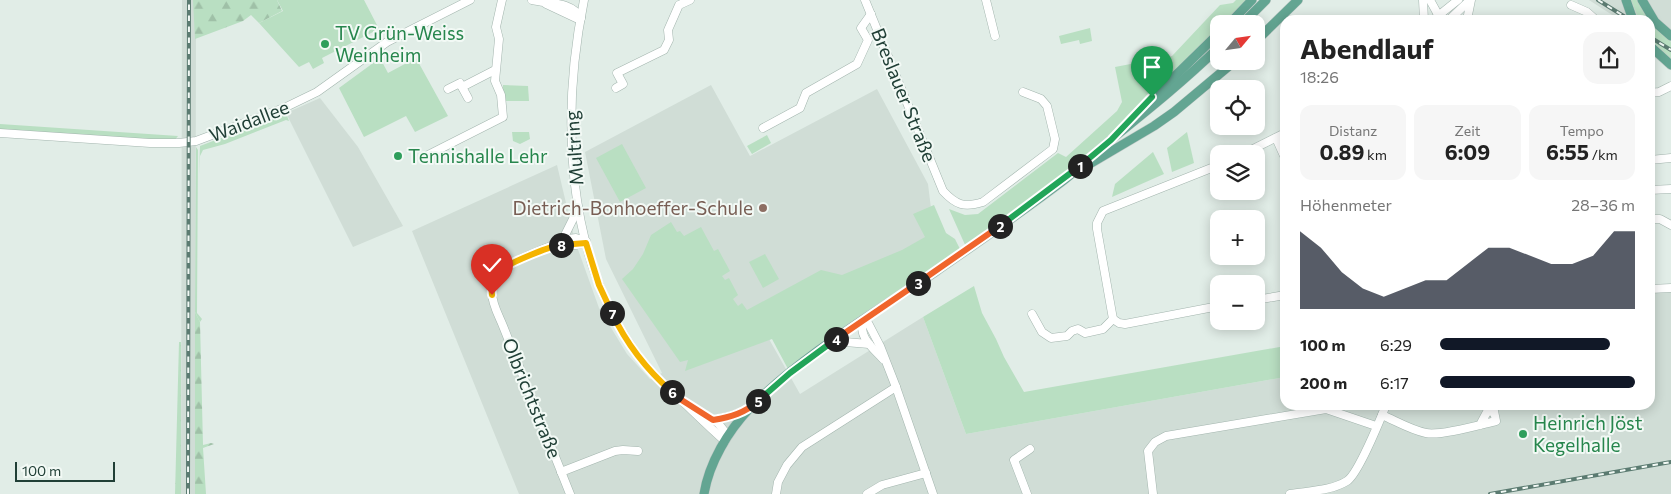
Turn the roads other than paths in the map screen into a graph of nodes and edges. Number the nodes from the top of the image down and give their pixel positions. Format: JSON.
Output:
{"nodes":[{"id":1,"x":470,"y":0,"type":"edge"},
{"id":2,"x":502,"y":0,"type":"edge"},
{"id":3,"x":532,"y":0,"type":"edge"},
{"id":4,"x":584,"y":0,"type":"edge"},
{"id":5,"x":590,"y":0,"type":"edge"},
{"id":6,"x":690,"y":0,"type":"edge"},
{"id":7,"x":865,"y":0,"type":"edge"},
{"id":8,"x":986,"y":0,"type":"edge"},
{"id":9,"x":1252,"y":0,"type":"edge"},
{"id":10,"x":1266,"y":0,"type":"edge"},
{"id":11,"x":1298,"y":0,"type":"edge"},
{"id":12,"x":1423,"y":0,"type":"edge"},
{"id":13,"x":1430,"y":0,"type":"edge"},
{"id":14,"x":1443,"y":0,"type":"edge"},
{"id":15,"x":1458,"y":0,"type":"edge"},
{"id":16,"x":1471,"y":0,"type":"edge"},
{"id":17,"x":1626,"y":0,"type":"edge"},
{"id":18,"x":1642,"y":0,"type":"edge"},
{"id":19,"x":542,"y":2,"type":"junction"},
{"id":20,"x":559,"y":2,"type":"edge"},
{"id":21,"x":678,"y":3,"type":"edge"},
{"id":22,"x":1571,"y":5,"type":"dead end"},
{"id":23,"x":1448,"y":8,"type":"junction"},
{"id":24,"x":871,"y":14,"type":"junction"},
{"id":25,"x":1238,"y":15,"type":"edge"},
{"id":26,"x":1251,"y":15,"type":"edge"},
{"id":27,"x":1283,"y":15,"type":"edge"},
{"id":28,"x":1424,"y":15,"type":"edge"},
{"id":29,"x":1437,"y":15,"type":"edge"},
{"id":30,"x":1441,"y":15,"type":"edge"},
{"id":31,"x":1451,"y":15,"type":"edge"},
{"id":32,"x":1456,"y":15,"type":"edge"},
{"id":33,"x":1468,"y":15,"type":"edge"},
{"id":34,"x":1591,"y":15,"type":"edge"},
{"id":35,"x":1631,"y":15,"type":"edge"},
{"id":36,"x":1651,"y":15,"type":"edge"},
{"id":37,"x":1280,"y":18,"type":"edge"},
{"id":38,"x":580,"y":19,"type":"junction"},
{"id":39,"x":1655,"y":22,"type":"edge"},
{"id":40,"x":1265,"y":32,"type":"edge"},
{"id":41,"x":995,"y":36,"type":"dead end"},
{"id":42,"x":1671,"y":36,"type":"edge"},
{"id":43,"x":1210,"y":42,"type":"edge"},
{"id":44,"x":1655,"y":51,"type":"edge"},
{"id":45,"x":1210,"y":55,"type":"edge"},
{"id":46,"x":1671,"y":65,"type":"edge"},
{"id":47,"x":495,"y":70,"type":"junction"},
{"id":48,"x":1224,"y":70,"type":"edge"},
{"id":49,"x":1671,"y":86,"type":"edge"},
{"id":50,"x":462,"y":87,"type":"junction"},
{"id":51,"x":616,"y":88,"type":"dead end"},
{"id":52,"x":448,"y":90,"type":"dead end"},
{"id":53,"x":1023,"y":92,"type":"dead end"},
{"id":54,"x":1655,"y":92,"type":"edge"},
{"id":55,"x":468,"y":98,"type":"dead end"},
{"id":56,"x":763,"y":128,"type":"dead end"},
{"id":57,"x":0,"y":132,"type":"edge"},
{"id":58,"x":1280,"y":136,"type":"edge"},
{"id":59,"x":1276,"y":138,"type":"junction"},
{"id":60,"x":1111,"y":140,"type":"junction"},
{"id":61,"x":1262,"y":145,"type":"edge"},
{"id":62,"x":1280,"y":147,"type":"edge"},
{"id":63,"x":428,"y":155,"type":"dead end"},
{"id":64,"x":1671,"y":158,"type":"edge"},
{"id":65,"x":1655,"y":160,"type":"edge"},
{"id":66,"x":1210,"y":169,"type":"edge"},
{"id":67,"x":1064,"y":180,"type":"junction"},
{"id":68,"x":1671,"y":189,"type":"edge"},
{"id":69,"x":1655,"y":190,"type":"edge"},
{"id":70,"x":578,"y":202,"type":"junction"},
{"id":71,"x":1655,"y":218,"type":"edge"},
{"id":72,"x":1671,"y":225,"type":"edge"},
{"id":73,"x":586,"y":242,"type":"junction"},
{"id":74,"x":559,"y":243,"type":"junction"},
{"id":75,"x":1671,"y":288,"type":"edge"},
{"id":76,"x":1655,"y":289,"type":"edge"},
{"id":77,"x":1280,"y":296,"type":"edge"},
{"id":78,"x":1265,"y":298,"type":"edge"},
{"id":79,"x":1210,"y":308,"type":"edge"},
{"id":80,"x":1032,"y":314,"type":"dead end"},
{"id":81,"x":1113,"y":319,"type":"junction"},
{"id":82,"x":864,"y":320,"type":"junction"},
{"id":83,"x":833,"y":341,"type":"junction"},
{"id":84,"x":869,"y":344,"type":"junction"},
{"id":85,"x":886,"y":362,"type":"junction"},
{"id":86,"x":896,"y":387,"type":"junction"},
{"id":87,"x":680,"y":399,"type":"junction"},
{"id":88,"x":749,"y":410,"type":"junction"},
{"id":89,"x":1320,"y":410,"type":"edge"},
{"id":90,"x":1329,"y":410,"type":"edge"},
{"id":91,"x":1384,"y":410,"type":"edge"},
{"id":92,"x":1382,"y":415,"type":"junction"},
{"id":93,"x":713,"y":420,"type":"junction"},
{"id":94,"x":1480,"y":425,"type":"dead end"},
{"id":95,"x":1376,"y":426,"type":"junction"},
{"id":96,"x":726,"y":439,"type":"junction"},
{"id":97,"x":1030,"y":449,"type":"dead end"},
{"id":98,"x":638,"y":451,"type":"dead end"},
{"id":99,"x":561,"y":472,"type":"junction"},
{"id":100,"x":926,"y":473,"type":"junction"},
{"id":101,"x":570,"y":494,"type":"edge"},
{"id":102,"x":704,"y":494,"type":"edge"},
{"id":103,"x":776,"y":494,"type":"edge"},
{"id":104,"x":867,"y":494,"type":"edge"},
{"id":105,"x":933,"y":494,"type":"edge"},
{"id":106,"x":1026,"y":494,"type":"edge"},
{"id":107,"x":1154,"y":494,"type":"edge"},
{"id":108,"x":1290,"y":494,"type":"edge"}],
"edges":[{"from":1,"to":57,"type":"street","name":"Waidallee"},
{"from":2,"to":47,"type":"street"},
{"from":3,"to":19,"type":"street"},
{"from":4,"to":38,"type":"street","name":"Multring"},
{"from":5,"to":38,"type":"street","name":"Multring"},
{"from":6,"to":21,"type":"street"},
{"from":7,"to":24,"type":"street","name":"Breslauer Straße"},
{"from":8,"to":41,"type":"street"},
{"from":9,"to":25,"type":"main road"},
{"from":10,"to":26,"type":"main road"},
{"from":11,"to":27,"type":"main road"},
{"from":12,"to":28,"type":"street"},
{"from":13,"to":29,"type":"street"},
{"from":14,"to":23,"type":"street"},
{"from":15,"to":23,"type":"street"},
{"from":16,"to":32,"type":"street"},
{"from":16,"to":33,"type":"street"},
{"from":17,"to":35,"type":"main road"},
{"from":18,"to":36,"type":"main road"},
{"from":19,"to":20,"type":"street"},
{"from":19,"to":38,"type":"street"},
{"from":20,"to":38,"type":"street"},
{"from":21,"to":51,"type":"street"},
{"from":22,"to":34,"type":"street"},
{"from":23,"to":30,"type":"street"},
{"from":23,"to":31,"type":"street"},
{"from":24,"to":53,"type":"street","name":"Breslauer Straße"},
{"from":24,"to":56,"type":"street"},
{"from":37,"to":40,"type":"main road"},
{"from":38,"to":70,"type":"street","name":"Multring"},
{"from":39,"to":42,"type":"main road"},
{"from":43,"to":60,"type":"main road"},
{"from":44,"to":46,"type":"main road"},
{"from":45,"to":60,"type":"main road"},
{"from":47,"to":50,"type":"street"},
{"from":47,"to":63,"type":"street"},
{"from":48,"to":67,"type":"main road"},
{"from":49,"to":54,"type":"street"},
{"from":50,"to":52,"type":"street"},
{"from":50,"to":55,"type":"street"},
{"from":58,"to":59,"type":"street"},
{"from":59,"to":61,"type":"street"},
{"from":59,"to":62,"type":"street"},
{"from":60,"to":67,"type":"main road"},
{"from":64,"to":65,"type":"street"},
{"from":66,"to":81,"type":"street"},
{"from":67,"to":82,"type":"main road"},
{"from":68,"to":69,"type":"street"},
{"from":70,"to":73,"type":"street","name":"Multring"},
{"from":70,"to":74,"type":"street"},
{"from":71,"to":72,"type":"street"},
{"from":73,"to":74,"type":"street","name":"Olbrichtstraße"},
{"from":73,"to":87,"type":"street","name":"Multring"},
{"from":74,"to":99,"type":"street","name":"Olbrichtstraße"},
{"from":75,"to":76,"type":"street"},
{"from":77,"to":78,"type":"street"},
{"from":79,"to":81,"type":"street"},
{"from":80,"to":81,"type":"street"},
{"from":82,"to":83,"type":"main road"},
{"from":82,"to":84,"type":"street"},
{"from":82,"to":85,"type":"street"},
{"from":83,"to":84,"type":"street"},
{"from":83,"to":88,"type":"main road"},
{"from":84,"to":85,"type":"street"},
{"from":85,"to":86,"type":"street"},
{"from":86,"to":100,"type":"street"},
{"from":86,"to":103,"type":"street"},
{"from":87,"to":93,"type":"street","name":"Multring"},
{"from":87,"to":96,"type":"street","name":"Multring"},
{"from":88,"to":93,"type":"street"},
{"from":88,"to":96,"type":"main road"},
{"from":89,"to":107,"type":"street"},
{"from":90,"to":95,"type":"street"},
{"from":91,"to":92,"type":"street"},
{"from":92,"to":94,"type":"street"},
{"from":92,"to":95,"type":"street"},
{"from":93,"to":96,"type":"street","name":"Multring"},
{"from":95,"to":108,"type":"street"},
{"from":96,"to":102,"type":"main road"},
{"from":97,"to":106,"type":"street"},
{"from":98,"to":99,"type":"street","name":"Olbrichtstraße"},
{"from":99,"to":101,"type":"street","name":"Olbrichtstraße"},
{"from":100,"to":104,"type":"street"},
{"from":100,"to":105,"type":"street"}]}
